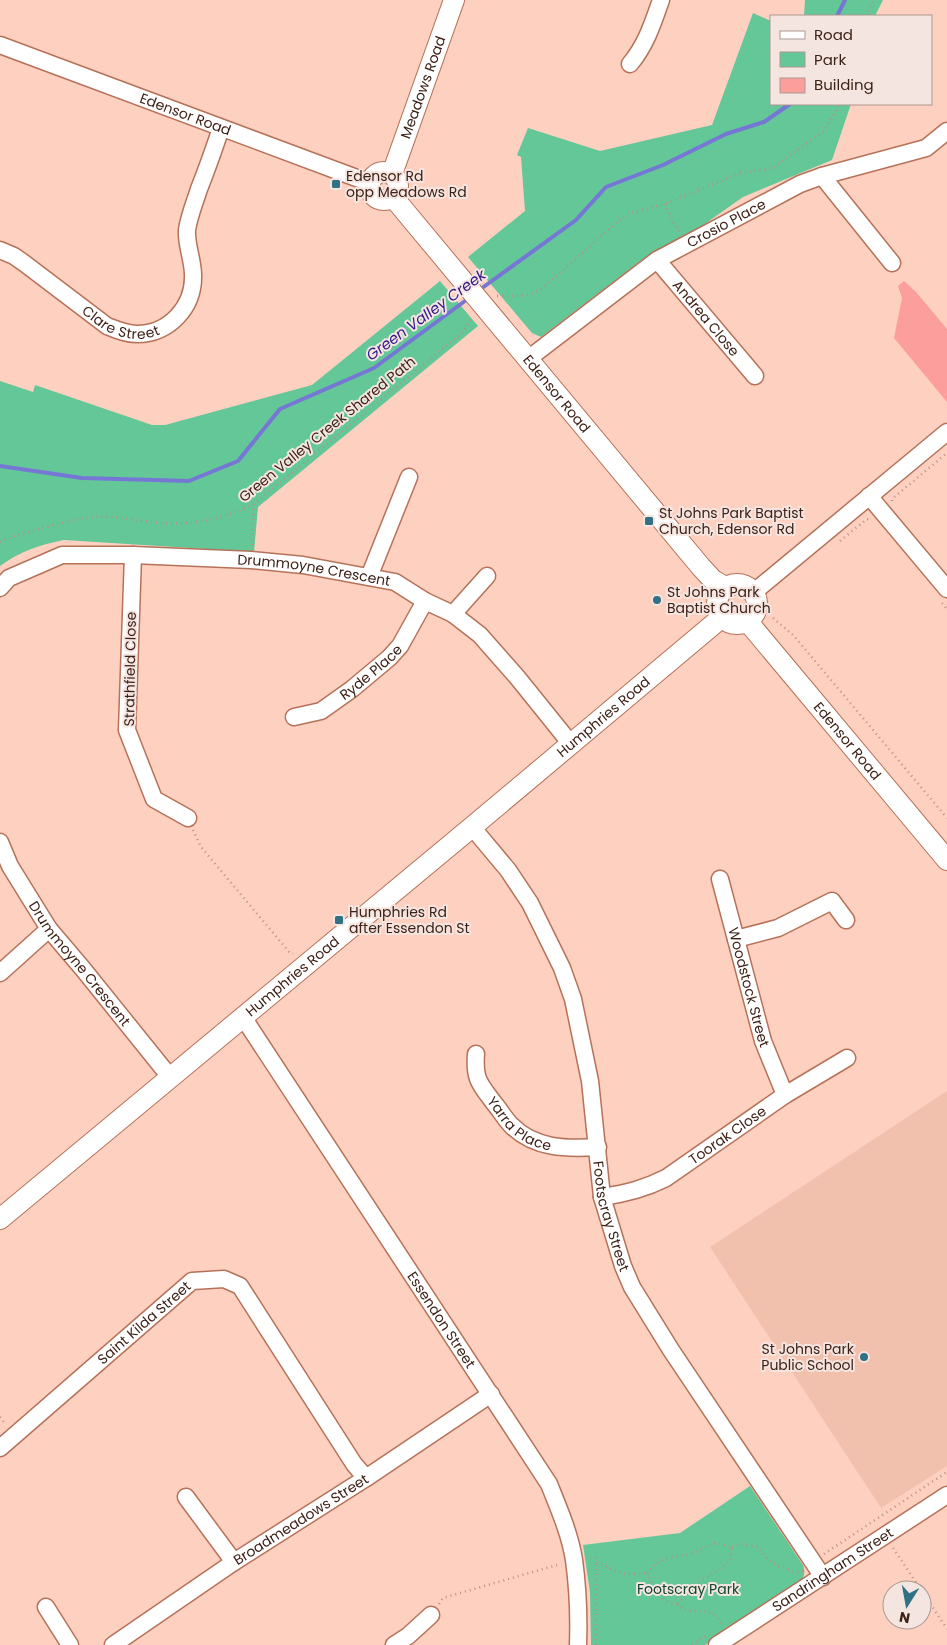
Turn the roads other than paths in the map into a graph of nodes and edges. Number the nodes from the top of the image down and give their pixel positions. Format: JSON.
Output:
{"nodes":[{"id":1,"x":454,"y":0,"type":"edge"},
{"id":2,"x":661,"y":0,"type":"edge"},
{"id":3,"x":0,"y":46,"type":"edge"},
{"id":4,"x":630,"y":64,"type":"dead end"},
{"id":5,"x":221,"y":128,"type":"junction"},
{"id":6,"x":947,"y":131,"type":"edge"},
{"id":7,"x":392,"y":174,"type":"junction"},
{"id":8,"x":822,"y":176,"type":"junction"},
{"id":9,"x":370,"y":183,"type":"junction"},
{"id":10,"x":393,"y":197,"type":"junction"},
{"id":11,"x":0,"y":250,"type":"edge"},
{"id":12,"x":657,"y":260,"type":"junction"},
{"id":13,"x":892,"y":263,"type":"dead end"},
{"id":14,"x":528,"y":359,"type":"junction"},
{"id":15,"x":755,"y":376,"type":"dead end"},
{"id":16,"x":947,"y":432,"type":"edge"},
{"id":17,"x":409,"y":477,"type":"dead end"},
{"id":18,"x":869,"y":496,"type":"junction"},
{"id":19,"x":133,"y":556,"type":"junction"},
{"id":20,"x":488,"y":576,"type":"dead end"},
{"id":21,"x":369,"y":577,"type":"junction"},
{"id":22,"x":0,"y":588,"type":"edge"},
{"id":23,"x":725,"y":588,"type":"junction"},
{"id":24,"x":947,"y":589,"type":"edge"},
{"id":25,"x":754,"y":592,"type":"junction"},
{"id":26,"x":425,"y":601,"type":"junction"},
{"id":27,"x":453,"y":614,"type":"junction"},
{"id":28,"x":721,"y":618,"type":"junction"},
{"id":29,"x":748,"y":622,"type":"junction"},
{"id":30,"x":294,"y":716,"type":"dead end"},
{"id":31,"x":571,"y":744,"type":"junction"},
{"id":32,"x":188,"y":818,"type":"road end"},
{"id":33,"x":472,"y":827,"type":"junction"},
{"id":34,"x":0,"y":842,"type":"edge"},
{"id":35,"x":947,"y":860,"type":"edge"},
{"id":36,"x":720,"y":879,"type":"dead end"},
{"id":37,"x":846,"y":920,"type":"dead end"},
{"id":38,"x":49,"y":929,"type":"junction"},
{"id":39,"x":736,"y":939,"type":"junction"},
{"id":40,"x":0,"y":973,"type":"edge"},
{"id":41,"x":244,"y":1017,"type":"junction"},
{"id":42,"x":476,"y":1054,"type":"dead end"},
{"id":43,"x":847,"y":1058,"type":"dead end"},
{"id":44,"x":170,"y":1077,"type":"junction"},
{"id":45,"x":785,"y":1094,"type":"junction"},
{"id":46,"x":598,"y":1147,"type":"junction"},
{"id":47,"x":602,"y":1197,"type":"junction"},
{"id":48,"x":0,"y":1219,"type":"edge"},
{"id":49,"x":490,"y":1394,"type":"junction"},
{"id":50,"x":0,"y":1448,"type":"edge"},
{"id":51,"x":366,"y":1478,"type":"junction"},
{"id":52,"x":947,"y":1495,"type":"edge"},
{"id":53,"x":186,"y":1497,"type":"dead end"},
{"id":54,"x":234,"y":1562,"type":"junction"},
{"id":55,"x":823,"y":1577,"type":"junction"},
{"id":56,"x":46,"y":1607,"type":"dead end"},
{"id":57,"x":432,"y":1615,"type":"road end"},
{"id":58,"x":723,"y":1641,"type":"edge"},
{"id":59,"x":70,"y":1645,"type":"edge"},
{"id":60,"x":113,"y":1645,"type":"edge"},
{"id":61,"x":394,"y":1645,"type":"edge"},
{"id":62,"x":578,"y":1645,"type":"edge"}],
"edges":[{"from":1,"to":7,"type":"main road","name":"Meadows Road"},
{"from":2,"to":4,"type":"street"},
{"from":3,"to":5,"type":"street","name":"Edensor Road"},
{"from":5,"to":9,"type":"street","name":"Edensor Road"},
{"from":5,"to":11,"type":"street","name":"Clare Street"},
{"from":6,"to":8,"type":"street","name":"Crosio Place"},
{"from":7,"to":9,"type":"main road"},
{"from":7,"to":10,"type":"main road"},
{"from":8,"to":12,"type":"street","name":"Crosio Place"},
{"from":8,"to":13,"type":"street"},
{"from":9,"to":10,"type":"main road"},
{"from":10,"to":14,"type":"main road","name":"Edensor Road"},
{"from":12,"to":14,"type":"street","name":"Crosio Place"},
{"from":12,"to":15,"type":"street","name":"Andrea Close"},
{"from":14,"to":23,"type":"main road","name":"Edensor Road"},
{"from":16,"to":18,"type":"street"},
{"from":17,"to":21,"type":"street"},
{"from":18,"to":24,"type":"street"},
{"from":18,"to":25,"type":"street"},
{"from":19,"to":21,"type":"street","name":"Drummoyne Crescent"},
{"from":19,"to":22,"type":"street","name":"Drummoyne Crescent"},
{"from":19,"to":32,"type":"street","name":"Strathfield Close"},
{"from":20,"to":27,"type":"street"},
{"from":21,"to":26,"type":"street","name":"Drummoyne Crescent"},
{"from":23,"to":25,"type":"main road"},
{"from":23,"to":28,"type":"main road"},
{"from":25,"to":29,"type":"main road"},
{"from":26,"to":27,"type":"street","name":"Drummoyne Crescent"},
{"from":26,"to":30,"type":"street","name":"Ryde Place"},
{"from":27,"to":31,"type":"street","name":"Drummoyne Crescent"},
{"from":28,"to":29,"type":"main road"},
{"from":28,"to":31,"type":"main road","name":"Humphries Road"},
{"from":29,"to":35,"type":"main road","name":"Edensor Road"},
{"from":31,"to":33,"type":"main road","name":"Humphries Road"},
{"from":33,"to":41,"type":"main road","name":"Humphries Road"},
{"from":33,"to":46,"type":"street","name":"Footscray Street"},
{"from":34,"to":38,"type":"street","name":"Drummoyne Crescent"},
{"from":36,"to":39,"type":"street","name":"Woodstock Street"},
{"from":37,"to":39,"type":"street"},
{"from":38,"to":40,"type":"street"},
{"from":38,"to":44,"type":"street","name":"Drummoyne Crescent"},
{"from":39,"to":45,"type":"street","name":"Woodstock Street"},
{"from":41,"to":44,"type":"main road","name":"Humphries Road"},
{"from":41,"to":49,"type":"street","name":"Essendon Street"},
{"from":42,"to":46,"type":"street","name":"Yarra Place"},
{"from":43,"to":45,"type":"street","name":"Toorak Close"},
{"from":44,"to":48,"type":"main road","name":"Humphries Road"},
{"from":45,"to":47,"type":"street","name":"Toorak Close"},
{"from":46,"to":47,"type":"street","name":"Footscray Street"},
{"from":47,"to":55,"type":"street","name":"Footscray Street"},
{"from":49,"to":51,"type":"street","name":"Broadmeadows Street"},
{"from":49,"to":62,"type":"street","name":"Essendon Street"},
{"from":50,"to":51,"type":"street","name":"Saint Kilda Street"},
{"from":51,"to":54,"type":"street","name":"Broadmeadows Street"},
{"from":52,"to":55,"type":"street","name":"Sandringham Street"},
{"from":53,"to":54,"type":"street"},
{"from":54,"to":60,"type":"street","name":"Broadmeadows Street"},
{"from":55,"to":58,"type":"street","name":"Sandringham Street"},
{"from":56,"to":59,"type":"street"},
{"from":57,"to":61,"type":"street"}]}
